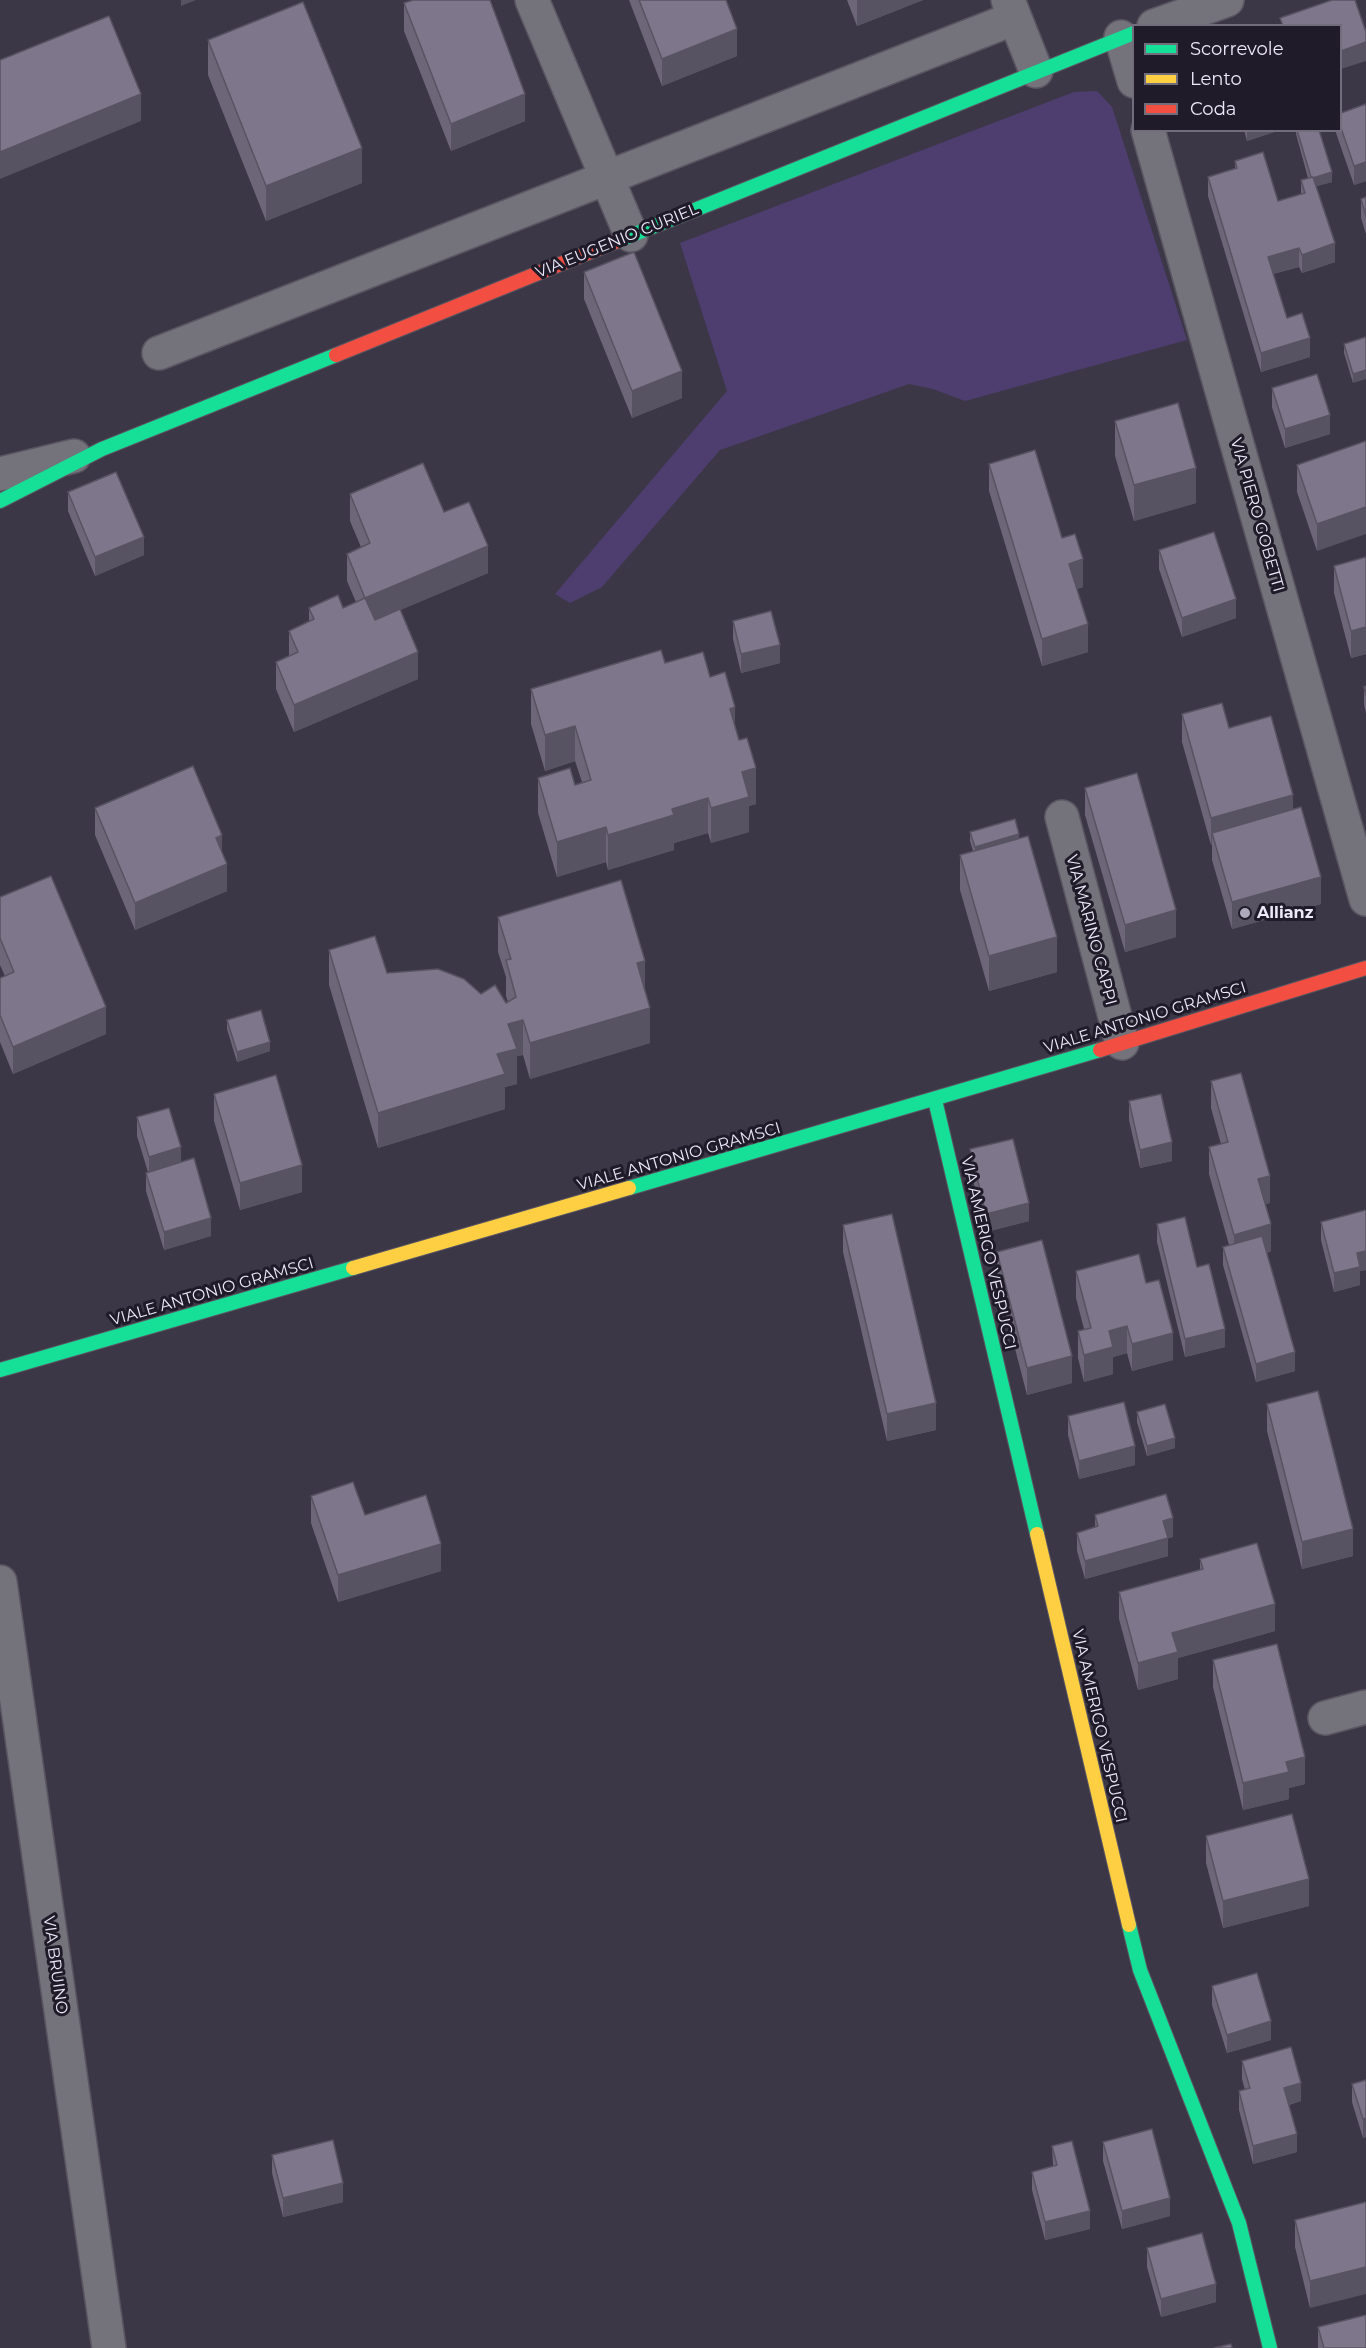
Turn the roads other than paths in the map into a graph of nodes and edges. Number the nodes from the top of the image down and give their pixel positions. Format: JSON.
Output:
{"nodes":[{"id":1,"x":532,"y":0,"type":"edge"},
{"id":2,"x":1227,"y":0,"type":"edge"},
{"id":3,"x":1011,"y":9,"type":"edge"},
{"id":4,"x":1160,"y":24,"type":"edge"},
{"id":5,"x":1127,"y":35,"type":"edge"},
{"id":6,"x":1132,"y":68,"type":"edge"},
{"id":7,"x":1036,"y":71,"type":"junction"},
{"id":8,"x":1149,"y":132,"type":"edge"},
{"id":9,"x":607,"y":178,"type":"junction"},
{"id":10,"x":631,"y":235,"type":"junction"},
{"id":11,"x":159,"y":353,"type":"dead end"},
{"id":12,"x":102,"y":449,"type":"junction"},
{"id":13,"x":0,"y":474,"type":"edge"},
{"id":14,"x":0,"y":501,"type":"edge"},
{"id":15,"x":1062,"y":817,"type":"dead end"},
{"id":16,"x":1366,"y":899,"type":"edge"},
{"id":17,"x":1366,"y":968,"type":"edge"},
{"id":18,"x":1122,"y":1043,"type":"junction"},
{"id":19,"x":935,"y":1100,"type":"junction"},
{"id":20,"x":0,"y":1370,"type":"edge"},
{"id":21,"x":0,"y":1582,"type":"edge"},
{"id":22,"x":1366,"y":1707,"type":"edge"},
{"id":23,"x":1325,"y":1718,"type":"dead end"},
{"id":24,"x":110,"y":2348,"type":"edge"},
{"id":25,"x":1270,"y":2348,"type":"edge"}],
"edges":[{"from":1,"to":9,"type":"street"},
{"from":2,"to":4,"type":"street"},
{"from":3,"to":7,"type":"street"},
{"from":3,"to":9,"type":"street"},
{"from":5,"to":6,"type":"street"},
{"from":5,"to":7,"type":"street","name":"VIA EUGENIO CURIEL"},
{"from":7,"to":10,"type":"street","name":"VIA EUGENIO CURIEL"},
{"from":8,"to":16,"type":"street","name":"VIA PIERO GOBETTI"},
{"from":9,"to":10,"type":"street"},
{"from":9,"to":11,"type":"street"},
{"from":10,"to":12,"type":"street","name":"VIA EUGENIO CURIEL"},
{"from":12,"to":13,"type":"street","name":"VIA EUGENIO CURIEL"},
{"from":12,"to":14,"type":"street","name":"VIA EUGENIO CURIEL"},
{"from":15,"to":18,"type":"street","name":"VIA MARINO CAPPI"},
{"from":17,"to":18,"type":"street","name":"VIALE ANTONIO GRAMSCI"},
{"from":18,"to":19,"type":"street","name":"VIALE ANTONIO GRAMSCI"},
{"from":19,"to":20,"type":"street","name":"VIALE ANTONIO GRAMSCI"},
{"from":19,"to":25,"type":"street","name":"VIA AMERIGO VESPUCCI"},
{"from":21,"to":24,"type":"street","name":"VIA BRUINO"},
{"from":22,"to":23,"type":"street"}]}
